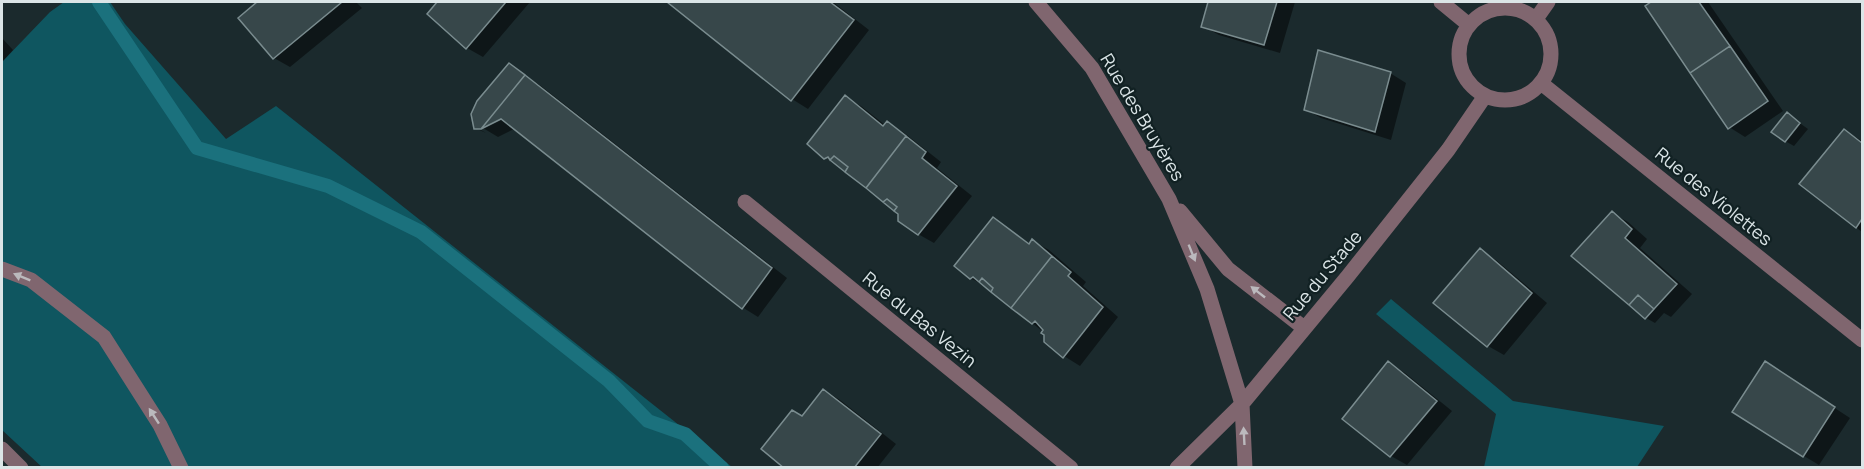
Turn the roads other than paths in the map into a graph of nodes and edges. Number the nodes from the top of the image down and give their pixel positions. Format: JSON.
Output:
{"nodes":[{"id":1,"x":1036,"y":2,"type":"edge"},
{"id":2,"x":1441,"y":2,"type":"edge"},
{"id":3,"x":1548,"y":2,"type":"edge"},
{"id":4,"x":1536,"y":19,"type":"junction"},
{"id":5,"x":1469,"y":25,"type":"junction"},
{"id":6,"x":1541,"y":83,"type":"junction"},
{"id":7,"x":1485,"y":96,"type":"junction"},
{"id":8,"x":1169,"y":199,"type":"junction"},
{"id":9,"x":745,"y":202,"type":"dead end"},
{"id":10,"x":2,"y":269,"type":"edge"},
{"id":11,"x":1304,"y":328,"type":"junction"},
{"id":12,"x":1863,"y":340,"type":"edge"},
{"id":13,"x":1242,"y":404,"type":"junction"},
{"id":14,"x":2,"y":449,"type":"edge"},
{"id":15,"x":21,"y":468,"type":"edge"},
{"id":16,"x":181,"y":468,"type":"edge"},
{"id":17,"x":1071,"y":468,"type":"edge"},
{"id":18,"x":1177,"y":468,"type":"edge"},
{"id":19,"x":1245,"y":468,"type":"edge"}],
"edges":[{"from":1,"to":8,"type":"street","name":"Rue des Bruyères"},
{"from":2,"to":5,"type":"street"},
{"from":3,"to":4,"type":"street"},
{"from":4,"to":5,"type":"street"},
{"from":4,"to":6,"type":"street"},
{"from":5,"to":7,"type":"street"},
{"from":6,"to":7,"type":"street"},
{"from":6,"to":12,"type":"street","name":"Rue des Violettes"},
{"from":7,"to":11,"type":"street","name":"Rue du Stade"},
{"from":11,"to":8,"type":"street","name":"Rue des Bruyères","one_way":true},
{"from":8,"to":13,"type":"street","name":"Rue des Bruyères","one_way":true},
{"from":9,"to":17,"type":"street","name":"Rue du Bas Vezin"},
{"from":16,"to":10,"type":"street","one_way":true},
{"from":11,"to":13,"type":"street","name":"Rue du Stade"},
{"from":13,"to":18,"type":"street","name":"Rue du Stade"},
{"from":19,"to":13,"type":"street","name":"Rue des Bruyères","one_way":true},
{"from":14,"to":15,"type":"street"}]}
